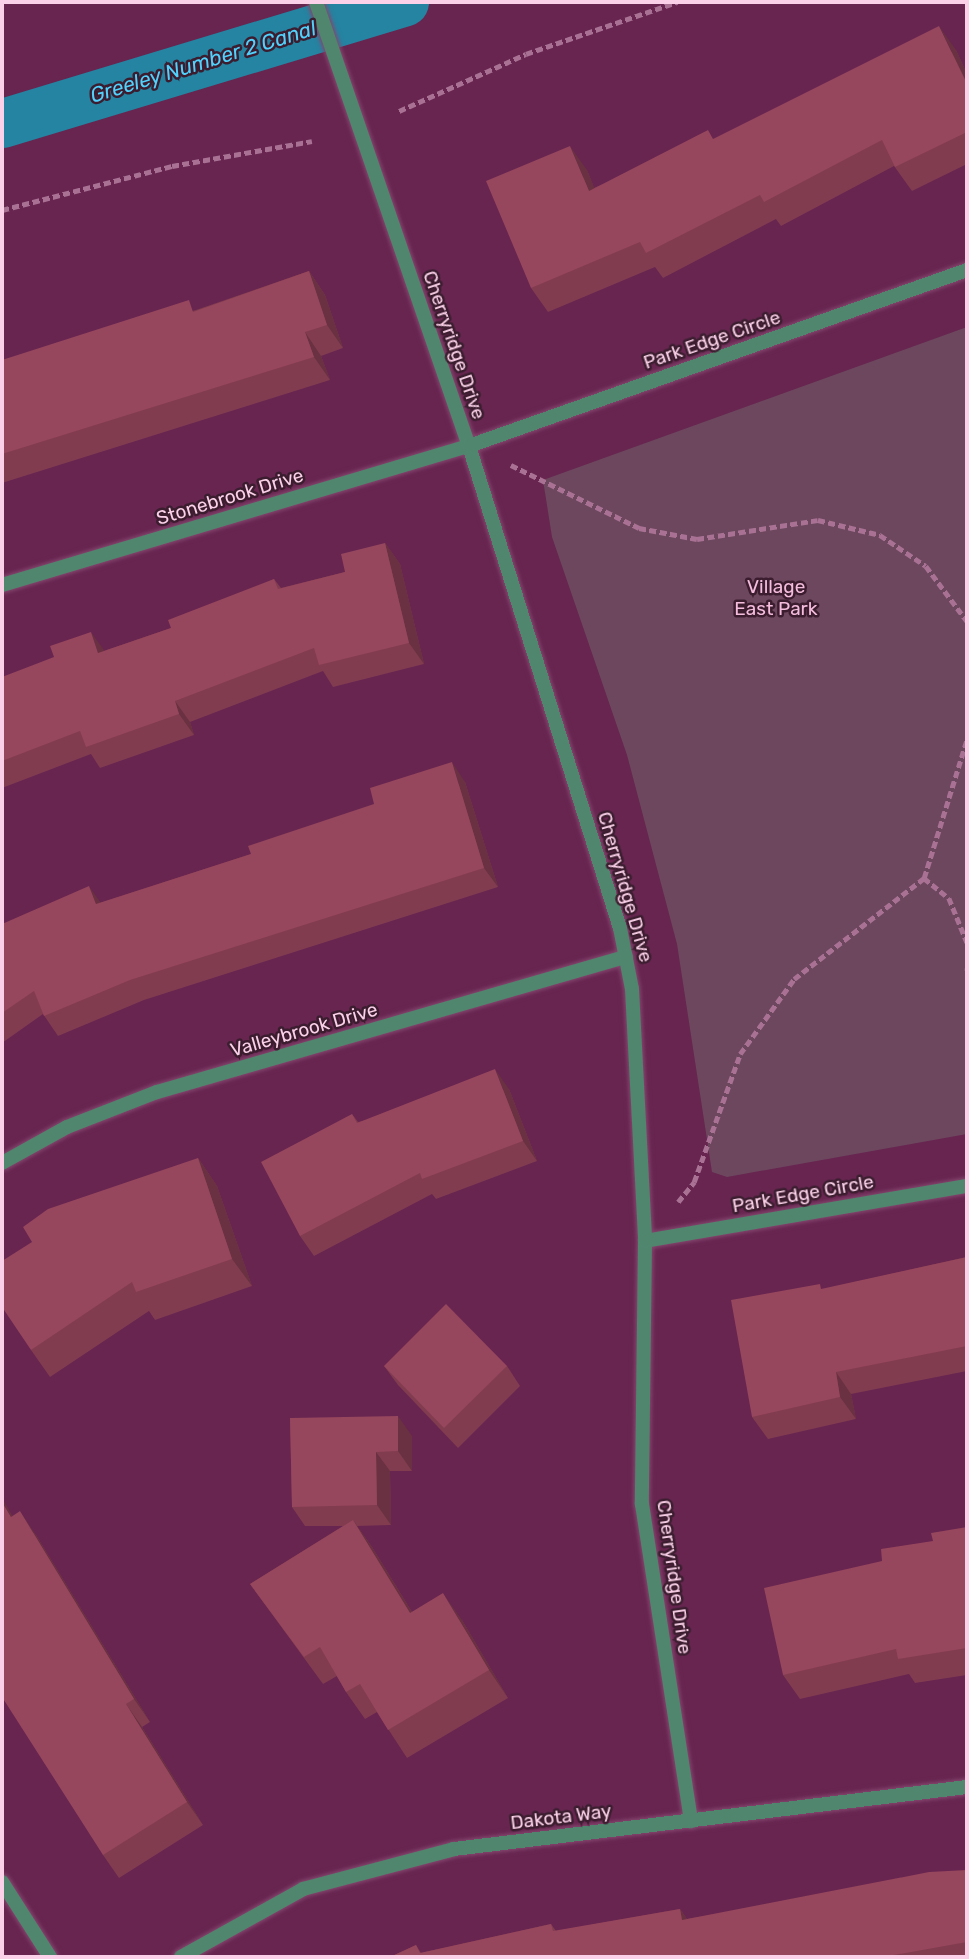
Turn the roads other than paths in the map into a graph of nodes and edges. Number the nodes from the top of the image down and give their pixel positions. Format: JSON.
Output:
{"nodes":[{"id":1,"x":316,"y":2,"type":"edge"},
{"id":2,"x":967,"y":270,"type":"edge"},
{"id":3,"x":469,"y":446,"type":"junction"},
{"id":4,"x":2,"y":585,"type":"edge"},
{"id":5,"x":626,"y":957,"type":"junction"},
{"id":6,"x":2,"y":1163,"type":"edge"},
{"id":7,"x":967,"y":1185,"type":"edge"},
{"id":8,"x":645,"y":1241,"type":"junction"},
{"id":9,"x":967,"y":1787,"type":"edge"},
{"id":10,"x":691,"y":1821,"type":"junction"},
{"id":11,"x":2,"y":1882,"type":"edge"},
{"id":12,"x":50,"y":1957,"type":"edge"},
{"id":13,"x":181,"y":1957,"type":"edge"}],
"edges":[{"from":1,"to":3,"type":"street","name":"Cherryridge Drive"},
{"from":2,"to":3,"type":"street","name":"Park Edge Circle"},
{"from":3,"to":4,"type":"street","name":"Stonebrook Drive"},
{"from":3,"to":5,"type":"street","name":"Cherryridge Drive"},
{"from":5,"to":6,"type":"street","name":"Valleybrook Drive"},
{"from":5,"to":8,"type":"street","name":"Cherryridge Drive"},
{"from":7,"to":8,"type":"street","name":"Park Edge Circle"},
{"from":8,"to":10,"type":"street","name":"Cherryridge Drive"},
{"from":9,"to":10,"type":"street","name":"Dakota Way"},
{"from":10,"to":13,"type":"street","name":"Dakota Way"},
{"from":11,"to":12,"type":"street"}]}
